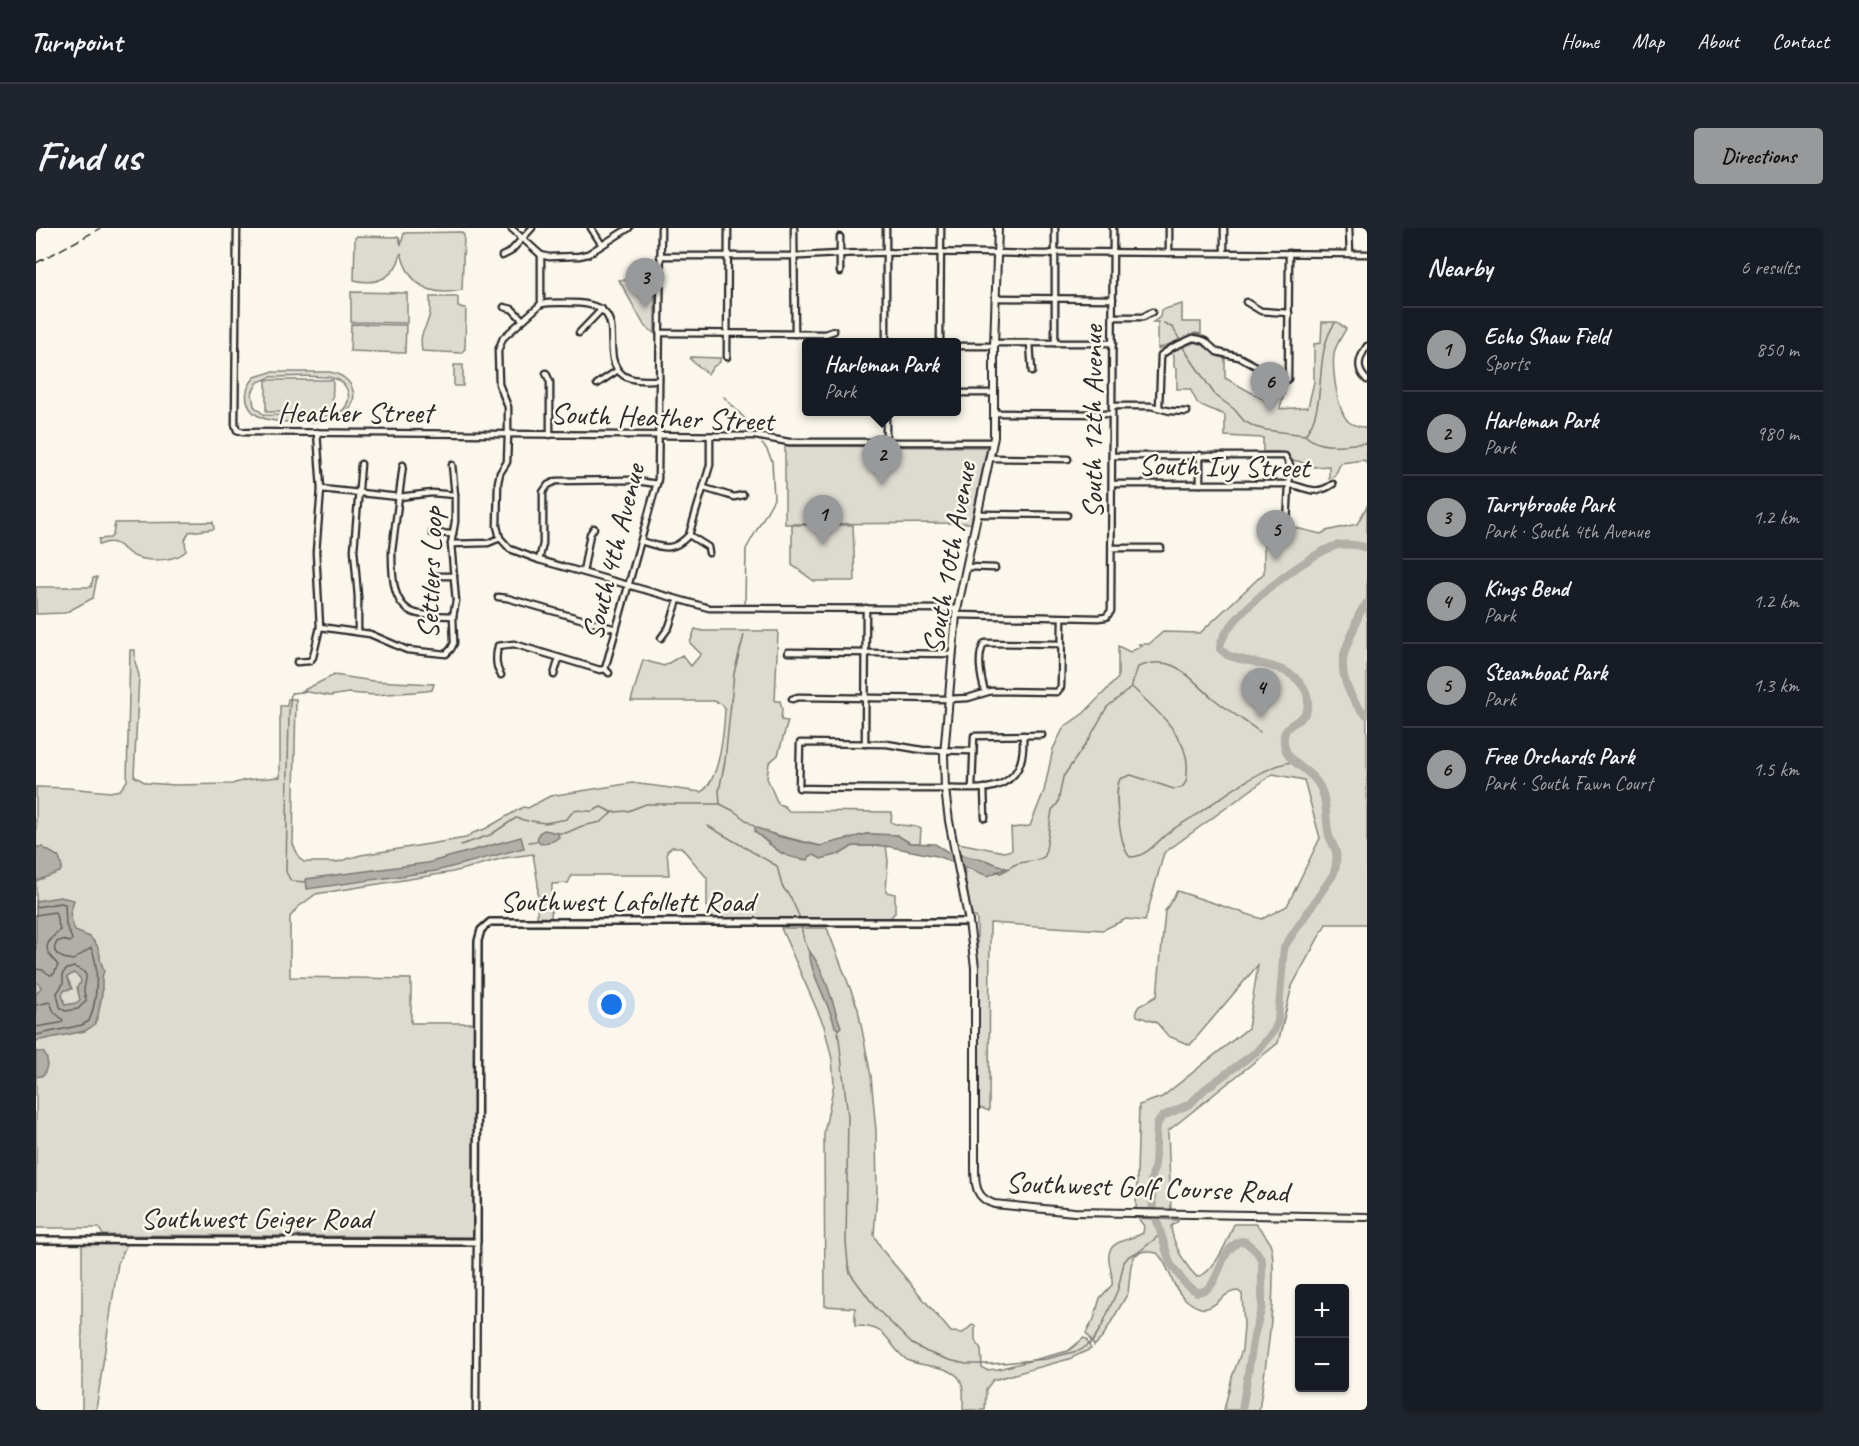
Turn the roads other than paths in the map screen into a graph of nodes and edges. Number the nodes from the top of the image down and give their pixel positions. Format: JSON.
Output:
{"nodes":[{"id":1,"x":237,"y":228,"type":"edge"},
{"id":2,"x":511,"y":228,"type":"edge"},
{"id":3,"x":532,"y":228,"type":"edge"},
{"id":4,"x":591,"y":228,"type":"edge"},
{"id":5,"x":629,"y":228,"type":"edge"},
{"id":6,"x":661,"y":228,"type":"edge"},
{"id":7,"x":728,"y":228,"type":"edge"},
{"id":8,"x":794,"y":228,"type":"edge"},
{"id":9,"x":886,"y":228,"type":"edge"},
{"id":10,"x":941,"y":228,"type":"edge"},
{"id":11,"x":998,"y":228,"type":"edge"},
{"id":12,"x":1055,"y":228,"type":"edge"},
{"id":13,"x":1113,"y":228,"type":"edge"},
{"id":14,"x":1169,"y":228,"type":"edge"},
{"id":15,"x":1224,"y":228,"type":"edge"},
{"id":16,"x":1349,"y":228,"type":"edge"},
{"id":17,"x":840,"y":237,"type":"dead end"},
{"id":18,"x":522,"y":239,"type":"junction"},
{"id":19,"x":602,"y":245,"type":"junction"},
{"id":20,"x":1055,"y":252,"type":"junction"},
{"id":21,"x":1113,"y":252,"type":"junction"},
{"id":22,"x":886,"y":253,"type":"junction"},
{"id":23,"x":941,"y":253,"type":"junction"},
{"id":24,"x":998,"y":253,"type":"junction"},
{"id":25,"x":1169,"y":253,"type":"junction"},
{"id":26,"x":1224,"y":253,"type":"junction"},
{"id":27,"x":1289,"y":253,"type":"junction"},
{"id":28,"x":840,"y":254,"type":"junction"},
{"id":29,"x":1350,"y":254,"type":"junction"},
{"id":30,"x":1367,"y":254,"type":"edge"},
{"id":31,"x":541,"y":255,"type":"junction"},
{"id":32,"x":502,"y":256,"type":"dead end"},
{"id":33,"x":660,"y":256,"type":"junction"},
{"id":34,"x":728,"y":256,"type":"junction"},
{"id":35,"x":794,"y":256,"type":"junction"},
{"id":36,"x":840,"y":272,"type":"dead end"},
{"id":37,"x":996,"y":298,"type":"junction"},
{"id":38,"x":1113,"y":298,"type":"junction"},
{"id":39,"x":1054,"y":299,"type":"junction"},
{"id":40,"x":1246,"y":302,"type":"dead end"},
{"id":41,"x":541,"y":304,"type":"junction"},
{"id":42,"x":504,"y":307,"type":"dead end"},
{"id":43,"x":602,"y":309,"type":"junction"},
{"id":44,"x":1152,"y":312,"type":"dead end"},
{"id":45,"x":1289,"y":313,"type":"junction"},
{"id":46,"x":1113,"y":317,"type":"junction"},
{"id":47,"x":522,"y":319,"type":"junction"},
{"id":48,"x":834,"y":331,"type":"dead end"},
{"id":49,"x":579,"y":333,"type":"dead end"},
{"id":50,"x":660,"y":333,"type":"junction"},
{"id":51,"x":727,"y":334,"type":"junction"},
{"id":52,"x":795,"y":334,"type":"junction"},
{"id":53,"x":886,"y":338,"type":"edge"},
{"id":54,"x":940,"y":338,"type":"edge"},
{"id":55,"x":1030,"y":343,"type":"junction"},
{"id":56,"x":1054,"y":343,"type":"junction"},
{"id":57,"x":1113,"y":343,"type":"junction"},
{"id":58,"x":994,"y":344,"type":"junction"},
{"id":59,"x":961,"y":346,"type":"edge"},
{"id":60,"x":1367,"y":346,"type":"edge"},
{"id":61,"x":727,"y":357,"type":"dead end"},
{"id":62,"x":618,"y":370,"type":"junction"},
{"id":63,"x":1032,"y":372,"type":"dead end"},
{"id":64,"x":546,"y":373,"type":"dead end"},
{"id":65,"x":659,"y":380,"type":"junction"},
{"id":66,"x":1367,"y":380,"type":"edge"},
{"id":67,"x":597,"y":384,"type":"dead end"},
{"id":68,"x":961,"y":393,"type":"edge"},
{"id":69,"x":994,"y":393,"type":"junction"},
{"id":70,"x":1112,"y":406,"type":"junction"},
{"id":71,"x":1159,"y":407,"type":"junction"},
{"id":72,"x":1187,"y":412,"type":"dead end"},
{"id":73,"x":994,"y":413,"type":"junction"},
{"id":74,"x":1112,"y":414,"type":"junction"},
{"id":75,"x":886,"y":416,"type":"edge"},
{"id":76,"x":317,"y":432,"type":"junction"},
{"id":77,"x":474,"y":435,"type":"joint"},
{"id":78,"x":508,"y":435,"type":"junction"},
{"id":79,"x":550,"y":435,"type":"junction"},
{"id":80,"x":659,"y":436,"type":"junction"},
{"id":81,"x":710,"y":436,"type":"junction"},
{"id":82,"x":886,"y":442,"type":"junction"},
{"id":83,"x":993,"y":442,"type":"junction"},
{"id":84,"x":1200,"y":455,"type":"junction"},
{"id":85,"x":1112,"y":456,"type":"junction"},
{"id":86,"x":989,"y":458,"type":"junction"},
{"id":87,"x":1068,"y":459,"type":"dead end"},
{"id":88,"x":361,"y":465,"type":"dead end"},
{"id":89,"x":403,"y":465,"type":"dead end"},
{"id":90,"x":452,"y":465,"type":"dead end"},
{"id":91,"x":657,"y":484,"type":"junction"},
{"id":92,"x":1113,"y":484,"type":"junction"},
{"id":93,"x":1200,"y":484,"type":"junction"},
{"id":94,"x":1288,"y":484,"type":"junction"},
{"id":95,"x":1333,"y":484,"type":"dead end"},
{"id":96,"x":704,"y":488,"type":"junction"},
{"id":97,"x":321,"y":489,"type":"junction"},
{"id":98,"x":359,"y":491,"type":"junction"},
{"id":99,"x":455,"y":495,"type":"junction"},
{"id":100,"x":743,"y":495,"type":"dead end"},
{"id":101,"x":399,"y":497,"type":"junction"},
{"id":102,"x":978,"y":514,"type":"junction"},
{"id":103,"x":1067,"y":515,"type":"dead end"},
{"id":104,"x":1287,"y":524,"type":"dead end"},
{"id":105,"x":594,"y":528,"type":"dead end"},
{"id":106,"x":432,"y":533,"type":"dead end"},
{"id":107,"x":453,"y":534,"type":"junction"},
{"id":108,"x":689,"y":535,"type":"junction"},
{"id":109,"x":500,"y":538,"type":"junction"},
{"id":110,"x":641,"y":542,"type":"junction"},
{"id":111,"x":452,"y":544,"type":"junction"},
{"id":112,"x":1113,"y":548,"type":"junction"},
{"id":113,"x":1161,"y":548,"type":"dead end"},
{"id":114,"x":710,"y":553,"type":"dead end"},
{"id":115,"x":539,"y":560,"type":"junction"},
{"id":116,"x":966,"y":567,"type":"junction"},
{"id":117,"x":995,"y":568,"type":"dead end"},
{"id":118,"x":583,"y":572,"type":"junction"},
{"id":119,"x":435,"y":576,"type":"dead end"},
{"id":120,"x":454,"y":576,"type":"junction"},
{"id":121,"x":629,"y":585,"type":"junction"},
{"id":122,"x":498,"y":597,"type":"dead end"},
{"id":123,"x":678,"y":600,"type":"junction"},
{"id":124,"x":866,"y":608,"type":"junction"},
{"id":125,"x":957,"y":612,"type":"junction"},
{"id":126,"x":453,"y":616,"type":"junction"},
{"id":127,"x":1062,"y":618,"type":"junction"},
{"id":128,"x":320,"y":627,"type":"junction"},
{"id":129,"x":616,"y":629,"type":"junction"},
{"id":130,"x":358,"y":632,"type":"junction"},
{"id":131,"x":661,"y":638,"type":"dead end"},
{"id":132,"x":1062,"y":644,"type":"junction"},
{"id":133,"x":788,"y":652,"type":"dead end"},
{"id":134,"x":866,"y":652,"type":"junction"},
{"id":135,"x":953,"y":654,"type":"junction"},
{"id":136,"x":559,"y":658,"type":"junction"},
{"id":137,"x":297,"y":662,"type":"dead end"},
{"id":138,"x":501,"y":675,"type":"dead end"},
{"id":139,"x":554,"y":675,"type":"dead end"},
{"id":140,"x":985,"y":692,"type":"junction"},
{"id":141,"x":792,"y":699,"type":"dead end"},
{"id":142,"x":865,"y":699,"type":"junction"},
{"id":143,"x":948,"y":699,"type":"junction"},
{"id":144,"x":1023,"y":735,"type":"junction"},
{"id":145,"x":1042,"y":735,"type":"dead end"},
{"id":146,"x":865,"y":744,"type":"junction"},
{"id":147,"x":944,"y":751,"type":"junction"},
{"id":148,"x":973,"y":751,"type":"junction"},
{"id":149,"x":972,"y":788,"type":"junction"},
{"id":150,"x":984,"y":788,"type":"junction"},
{"id":151,"x":945,"y":789,"type":"junction"},
{"id":152,"x":985,"y":818,"type":"dead end"},
{"id":153,"x":969,"y":922,"type":"junction"},
{"id":154,"x":1367,"y":1217,"type":"edge"},
{"id":155,"x":36,"y":1240,"type":"edge"},
{"id":156,"x":477,"y":1242,"type":"junction"},
{"id":157,"x":476,"y":1410,"type":"edge"}],
"edges":[{"from":1,"to":76,"type":"street","name":"Heather Street"},
{"from":2,"to":18,"type":"street"},
{"from":3,"to":18,"type":"street"},
{"from":4,"to":19,"type":"street"},
{"from":5,"to":19,"type":"street"},
{"from":6,"to":33,"type":"street","name":"South 4th Avenue"},
{"from":7,"to":34,"type":"street"},
{"from":8,"to":35,"type":"street"},
{"from":9,"to":22,"type":"street"},
{"from":10,"to":23,"type":"street"},
{"from":11,"to":24,"type":"main road","name":"South 10th Avenue"},
{"from":12,"to":20,"type":"street"},
{"from":13,"to":21,"type":"street","name":"South 12th Avenue"},
{"from":14,"to":25,"type":"street"},
{"from":15,"to":26,"type":"street"},
{"from":16,"to":29,"type":"street"},
{"from":17,"to":28,"type":"street"},
{"from":18,"to":31,"type":"street"},
{"from":18,"to":32,"type":"street"},
{"from":19,"to":31,"type":"street"},
{"from":20,"to":21,"type":"street"},
{"from":20,"to":24,"type":"street"},
{"from":20,"to":39,"type":"street"},
{"from":21,"to":25,"type":"street"},
{"from":21,"to":38,"type":"street","name":"South 12th Avenue"},
{"from":22,"to":23,"type":"street"},
{"from":22,"to":28,"type":"street"},
{"from":22,"to":53,"type":"street"},
{"from":23,"to":24,"type":"street"},
{"from":23,"to":54,"type":"street"},
{"from":24,"to":37,"type":"main road","name":"South 10th Avenue"},
{"from":25,"to":26,"type":"street"},
{"from":26,"to":27,"type":"street"},
{"from":27,"to":29,"type":"street"},
{"from":27,"to":45,"type":"street"},
{"from":28,"to":35,"type":"street"},
{"from":28,"to":36,"type":"street"},
{"from":29,"to":30,"type":"street"},
{"from":31,"to":41,"type":"street"},
{"from":33,"to":34,"type":"street"},
{"from":33,"to":50,"type":"street","name":"South 4th Avenue"},
{"from":34,"to":35,"type":"street"},
{"from":34,"to":51,"type":"street"},
{"from":35,"to":52,"type":"street"},
{"from":37,"to":39,"type":"street"},
{"from":37,"to":58,"type":"main road","name":"South 10th Avenue"},
{"from":38,"to":39,"type":"street"},
{"from":38,"to":46,"type":"street","name":"South 12th Avenue"},
{"from":39,"to":56,"type":"street"},
{"from":40,"to":45,"type":"street"},
{"from":41,"to":43,"type":"street"},
{"from":41,"to":47,"type":"street"},
{"from":42,"to":47,"type":"street"},
{"from":43,"to":49,"type":"street"},
{"from":43,"to":62,"type":"street"},
{"from":44,"to":46,"type":"street"},
{"from":45,"to":71,"type":"street"},
{"from":46,"to":57,"type":"street","name":"South 12th Avenue"},
{"from":47,"to":78,"type":"street"},
{"from":48,"to":52,"type":"street"},
{"from":50,"to":51,"type":"street"},
{"from":50,"to":65,"type":"street","name":"South 4th Avenue"},
{"from":51,"to":52,"type":"street"},
{"from":51,"to":61,"type":"street"},
{"from":55,"to":56,"type":"street"},
{"from":55,"to":58,"type":"street"},
{"from":55,"to":63,"type":"street"},
{"from":56,"to":57,"type":"street"},
{"from":57,"to":70,"type":"street","name":"South 12th Avenue"},
{"from":58,"to":59,"type":"street"},
{"from":58,"to":69,"type":"main road","name":"South 10th Avenue"},
{"from":60,"to":66,"type":"street"},
{"from":62,"to":65,"type":"street"},
{"from":62,"to":67,"type":"street"},
{"from":64,"to":79,"type":"street"},
{"from":65,"to":80,"type":"street","name":"South 4th Avenue"},
{"from":68,"to":69,"type":"street"},
{"from":69,"to":73,"type":"main road","name":"South 10th Avenue"},
{"from":70,"to":71,"type":"street"},
{"from":70,"to":74,"type":"street","name":"South 12th Avenue"},
{"from":71,"to":72,"type":"street"},
{"from":73,"to":74,"type":"street"},
{"from":73,"to":83,"type":"main road","name":"South 10th Avenue"},
{"from":74,"to":85,"type":"street","name":"South 12th Avenue"},
{"from":75,"to":82,"type":"street"},
{"from":76,"to":77,"type":"street","name":"Heather Street"},
{"from":76,"to":97,"type":"street"},
{"from":77,"to":78,"type":"street","name":"South Heather Street"},
{"from":78,"to":79,"type":"street","name":"South Heather Street"},
{"from":78,"to":109,"type":"street"},
{"from":79,"to":80,"type":"street","name":"South Heather Street"},
{"from":80,"to":81,"type":"street","name":"South Heather Street"},
{"from":80,"to":91,"type":"street","name":"South 4th Avenue"},
{"from":81,"to":82,"type":"street","name":"South Heather Street"},
{"from":81,"to":96,"type":"street"},
{"from":82,"to":83,"type":"street","name":"South Heather Street"},
{"from":83,"to":86,"type":"main road","name":"South 10th Avenue"},
{"from":84,"to":85,"type":"street"},
{"from":84,"to":93,"type":"street"},
{"from":84,"to":94,"type":"street"},
{"from":85,"to":92,"type":"street","name":"South 12th Avenue"},
{"from":86,"to":87,"type":"street"},
{"from":86,"to":102,"type":"main road","name":"South 10th Avenue"},
{"from":88,"to":98,"type":"street"},
{"from":89,"to":101,"type":"street"},
{"from":90,"to":99,"type":"street"},
{"from":91,"to":110,"type":"street","name":"South 4th Avenue"},
{"from":91,"to":115,"type":"street"},
{"from":92,"to":93,"type":"street","name":"South Ivy Street"},
{"from":92,"to":112,"type":"street","name":"South 12th Avenue"},
{"from":93,"to":94,"type":"street","name":"South Ivy Street"},
{"from":94,"to":95,"type":"street","name":"South Ivy Street"},
{"from":94,"to":104,"type":"street"},
{"from":96,"to":100,"type":"street"},
{"from":96,"to":108,"type":"street"},
{"from":97,"to":98,"type":"street","name":"Settlers Loop"},
{"from":97,"to":128,"type":"street"},
{"from":98,"to":101,"type":"street","name":"Settlers Loop"},
{"from":98,"to":130,"type":"street"},
{"from":99,"to":101,"type":"street","name":"Settlers Loop"},
{"from":99,"to":107,"type":"street","name":"Settlers Loop"},
{"from":101,"to":126,"type":"street"},
{"from":102,"to":103,"type":"street"},
{"from":102,"to":116,"type":"main road","name":"South 10th Avenue"},
{"from":105,"to":118,"type":"street"},
{"from":106,"to":107,"type":"street"},
{"from":107,"to":111,"type":"street","name":"Settlers Loop"},
{"from":108,"to":110,"type":"street"},
{"from":108,"to":114,"type":"street"},
{"from":109,"to":111,"type":"street"},
{"from":109,"to":115,"type":"street"},
{"from":110,"to":121,"type":"street","name":"South 4th Avenue"},
{"from":111,"to":120,"type":"street","name":"Settlers Loop"},
{"from":112,"to":113,"type":"street"},
{"from":112,"to":127,"type":"street","name":"South 12th Avenue"},
{"from":115,"to":118,"type":"street"},
{"from":116,"to":117,"type":"street"},
{"from":116,"to":125,"type":"main road","name":"South 10th Avenue"},
{"from":118,"to":121,"type":"street"},
{"from":119,"to":120,"type":"street"},
{"from":120,"to":126,"type":"street","name":"Settlers Loop"},
{"from":121,"to":123,"type":"street"},
{"from":121,"to":129,"type":"street","name":"South 4th Avenue"},
{"from":122,"to":129,"type":"street"},
{"from":123,"to":124,"type":"street"},
{"from":123,"to":131,"type":"street"},
{"from":124,"to":125,"type":"street"},
{"from":124,"to":134,"type":"street"},
{"from":125,"to":127,"type":"street"},
{"from":125,"to":135,"type":"main road","name":"South 10th Avenue"},
{"from":126,"to":130,"type":"street","name":"Settlers Loop"},
{"from":127,"to":132,"type":"street"},
{"from":128,"to":130,"type":"street","name":"Settlers Loop"},
{"from":128,"to":137,"type":"street"},
{"from":129,"to":136,"type":"street","name":"South 4th Avenue"},
{"from":132,"to":140,"type":"street"},
{"from":132,"to":140,"type":"street"},
{"from":133,"to":134,"type":"street"},
{"from":134,"to":135,"type":"street"},
{"from":134,"to":142,"type":"street"},
{"from":135,"to":143,"type":"main road","name":"South 10th Avenue"},
{"from":136,"to":138,"type":"street"},
{"from":136,"to":139,"type":"street"},
{"from":140,"to":143,"type":"street"},
{"from":141,"to":142,"type":"street"},
{"from":142,"to":143,"type":"street"},
{"from":142,"to":146,"type":"street"},
{"from":143,"to":147,"type":"main road","name":"South 10th Avenue"},
{"from":144,"to":145,"type":"street"},
{"from":144,"to":148,"type":"street"},
{"from":144,"to":150,"type":"street"},
{"from":146,"to":147,"type":"street"},
{"from":146,"to":151,"type":"street"},
{"from":147,"to":148,"type":"street"},
{"from":147,"to":151,"type":"main road","name":"Southwest Golf Course Road"},
{"from":148,"to":149,"type":"street"},
{"from":149,"to":150,"type":"street"},
{"from":149,"to":151,"type":"street"},
{"from":150,"to":152,"type":"street"},
{"from":151,"to":153,"type":"main road","name":"Southwest Golf Course Road"},
{"from":153,"to":154,"type":"main road","name":"Southwest Golf Course Road"},
{"from":153,"to":156,"type":"street","name":"Southwest Lafollett Road"},
{"from":155,"to":156,"type":"street","name":"Southwest Geiger Road"},
{"from":156,"to":157,"type":"street","name":"Southwest Lafollett Road"}]}
